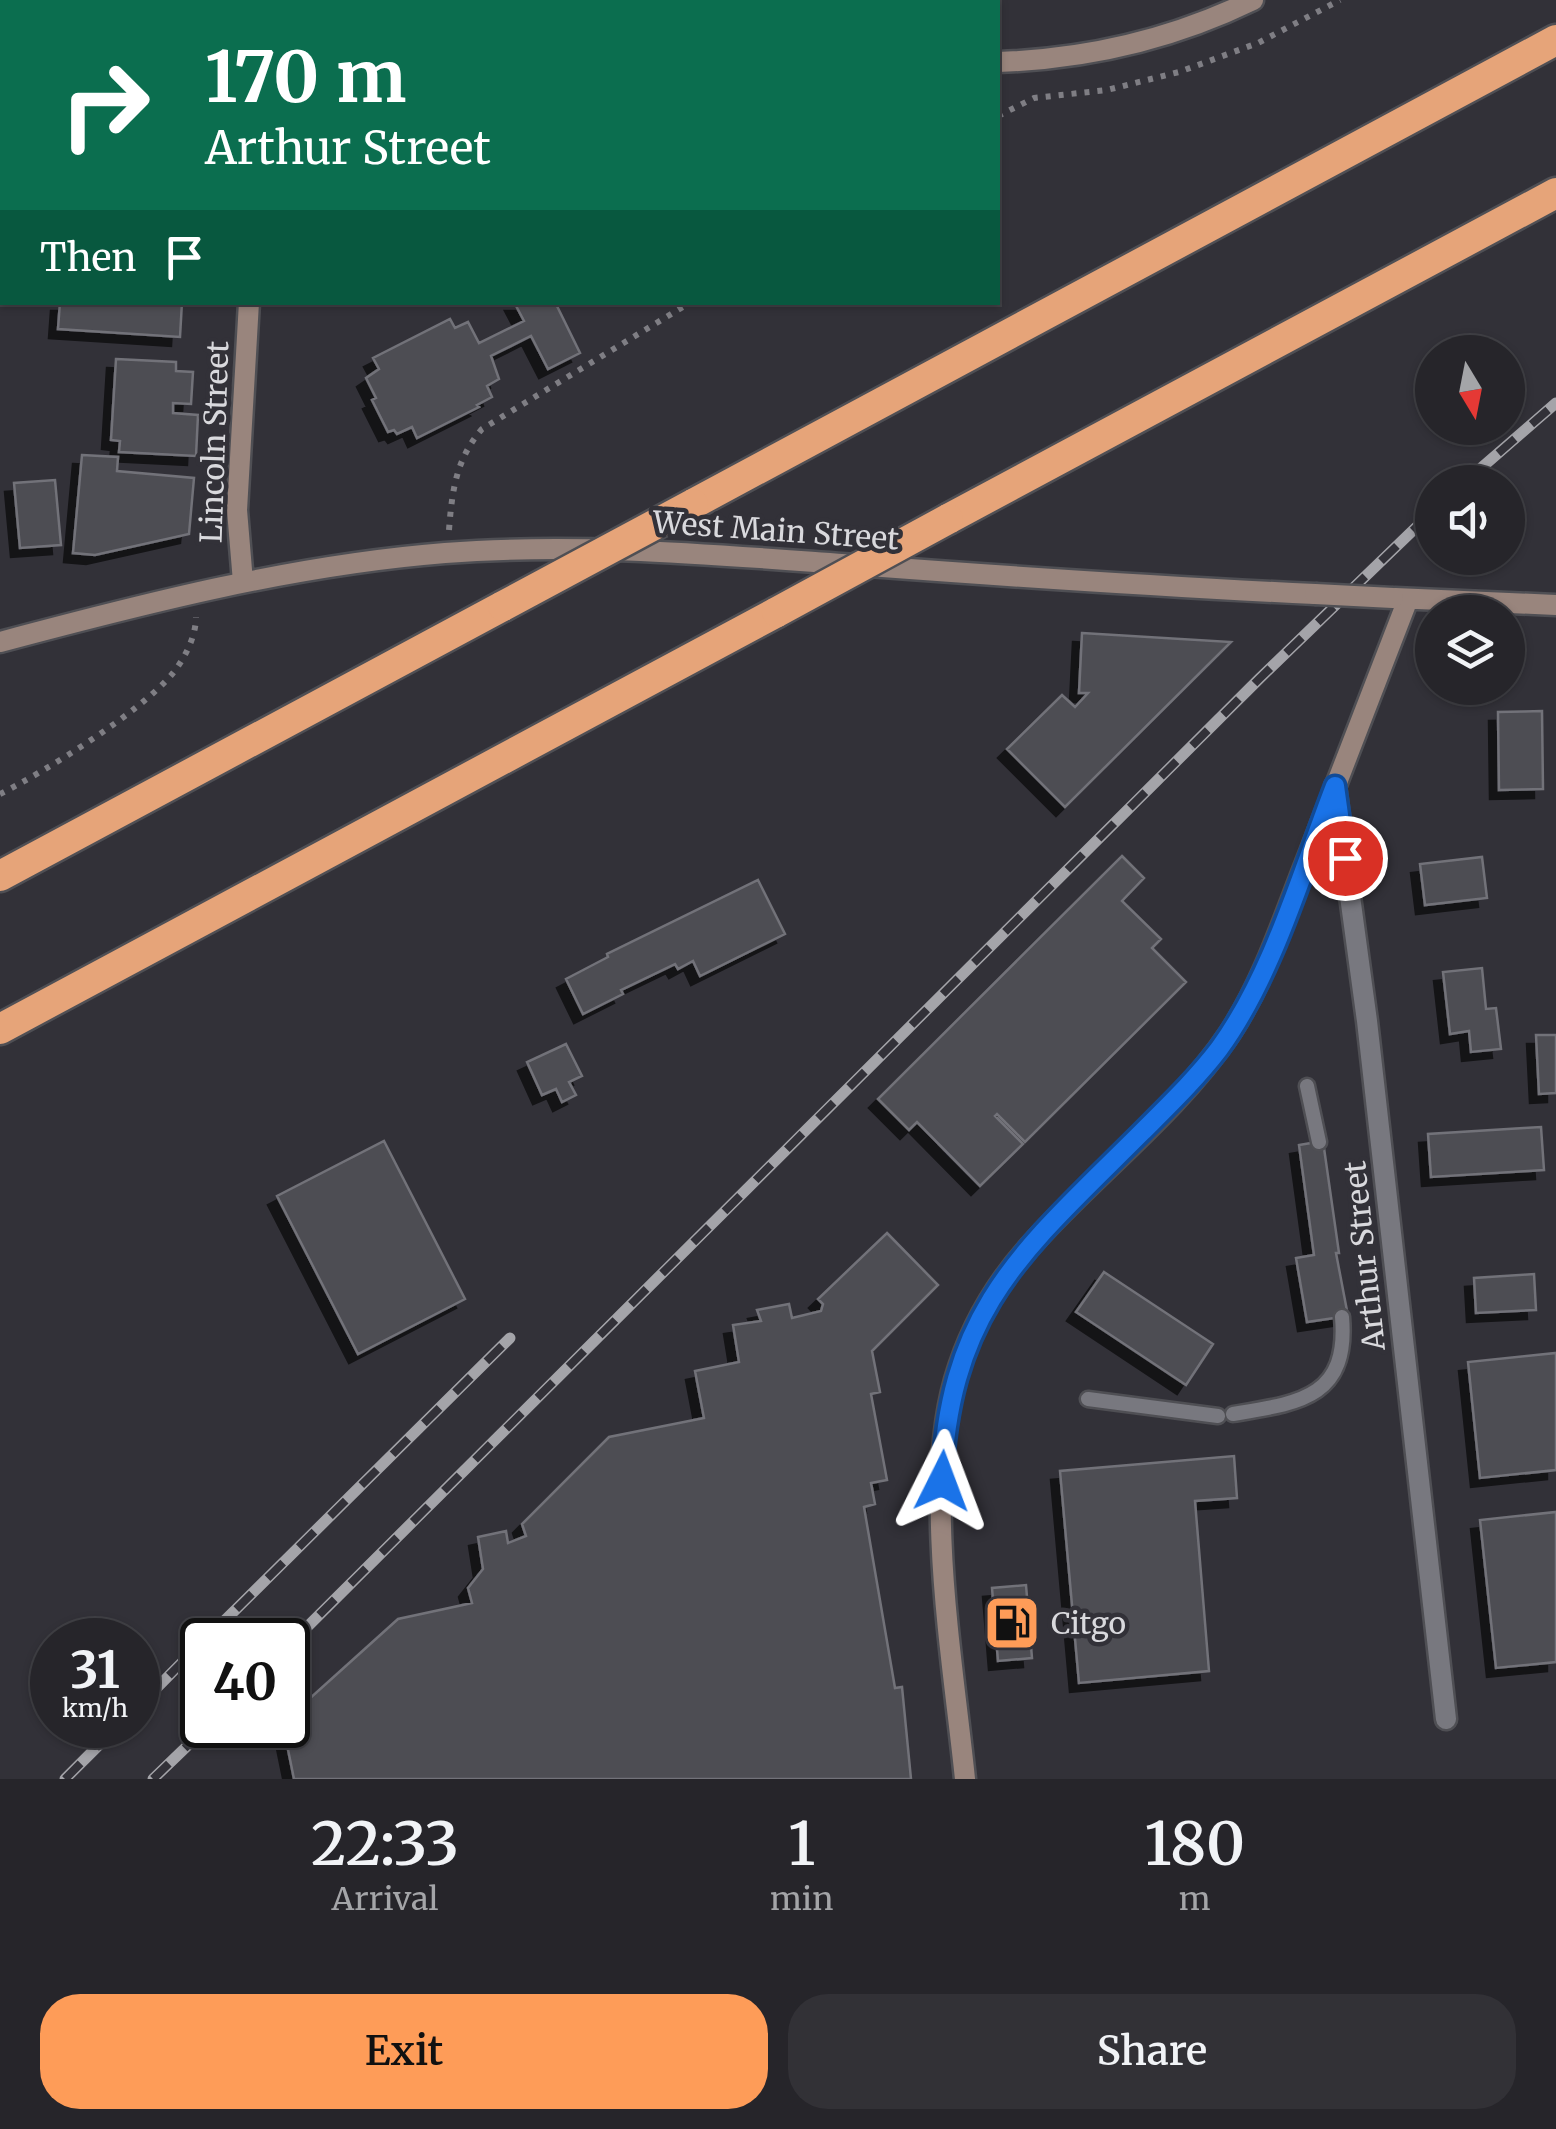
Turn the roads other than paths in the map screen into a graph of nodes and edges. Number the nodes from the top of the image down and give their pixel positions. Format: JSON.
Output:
{"nodes":[{"id":1,"x":1253,"y":0,"type":"edge"},
{"id":2,"x":1556,"y":40,"type":"edge"},
{"id":3,"x":1000,"y":62,"type":"edge"},
{"id":4,"x":1556,"y":193,"type":"edge"},
{"id":5,"x":249,"y":305,"type":"edge"},
{"id":6,"x":242,"y":582,"type":"junction"},
{"id":7,"x":1400,"y":598,"type":"junction"},
{"id":8,"x":1556,"y":605,"type":"edge"},
{"id":9,"x":0,"y":642,"type":"edge"},
{"id":10,"x":1335,"y":786,"type":"junction"},
{"id":11,"x":0,"y":876,"type":"edge"},
{"id":12,"x":0,"y":1029,"type":"edge"},
{"id":13,"x":1307,"y":1086,"type":"dead end"},
{"id":14,"x":1318,"y":1142,"type":"dead end"},
{"id":15,"x":1342,"y":1317,"type":"dead end"},
{"id":16,"x":1088,"y":1400,"type":"dead end"},
{"id":17,"x":1446,"y":1719,"type":"dead end"},
{"id":18,"x":965,"y":1779,"type":"edge"}],
"edges":[{"from":1,"to":3,"type":"street"},
{"from":2,"to":11,"type":"highway","bridge":true},
{"from":4,"to":12,"type":"highway","bridge":true},
{"from":5,"to":6,"type":"street","name":"Lincoln Street"},
{"from":6,"to":7,"type":"street","name":"West Main Street","bridge":true},
{"from":6,"to":9,"type":"street","name":"West Main Street"},
{"from":7,"to":8,"type":"street","name":"West Main Street"},
{"from":7,"to":10,"type":"street"},
{"from":10,"to":17,"type":"street","name":"Arthur Street"},
{"from":10,"to":18,"type":"street"},
{"from":13,"to":14,"type":"lane"},
{"from":15,"to":16,"type":"lane"}]}
